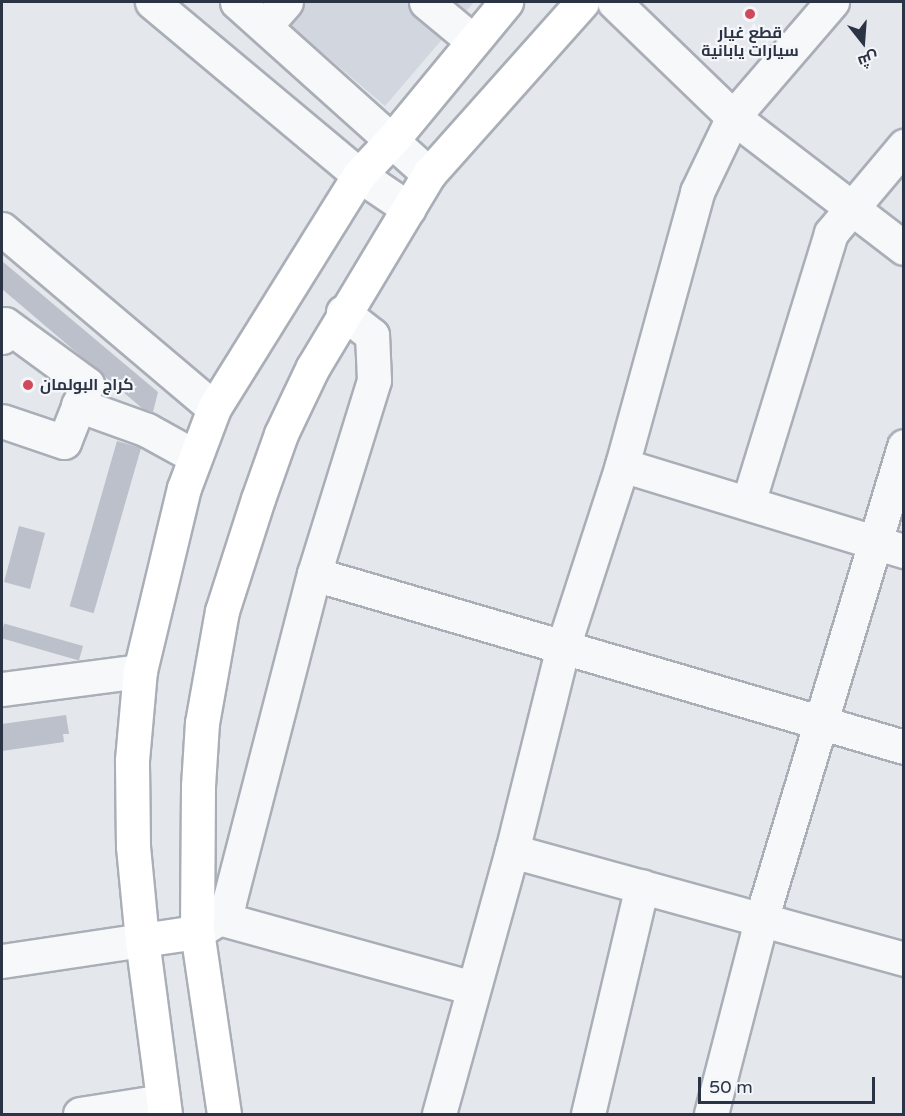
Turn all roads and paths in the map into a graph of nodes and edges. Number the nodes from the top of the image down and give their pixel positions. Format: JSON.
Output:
{"nodes":[{"id":1,"x":152,"y":2,"type":"edge"},
{"id":2,"x":237,"y":2,"type":"edge"},
{"id":3,"x":286,"y":2,"type":"edge"},
{"id":4,"x":426,"y":2,"type":"edge"},
{"id":5,"x":506,"y":2,"type":"edge"},
{"id":6,"x":582,"y":2,"type":"edge"},
{"id":7,"x":614,"y":2,"type":"edge"},
{"id":8,"x":832,"y":2,"type":"edge"},
{"id":9,"x":265,"y":26,"type":"junction"},
{"id":10,"x":473,"y":41,"type":"junction"},
{"id":11,"x":733,"y":117,"type":"junction"},
{"id":12,"x":393,"y":140,"type":"junction"},
{"id":13,"x":903,"y":146,"type":"edge"},
{"id":14,"x":429,"y":174,"type":"junction"},
{"id":15,"x":359,"y":175,"type":"junction"},
{"id":16,"x":851,"y":207,"type":"junction"},
{"id":17,"x":409,"y":209,"type":"junction"},
{"id":18,"x":2,"y":229,"type":"edge"},
{"id":19,"x":903,"y":248,"type":"edge"},
{"id":20,"x":343,"y":312,"type":"junction"},
{"id":21,"x":2,"y":337,"type":"edge"},
{"id":22,"x":78,"y":405,"type":"junction"},
{"id":23,"x":214,"y":408,"type":"junction"},
{"id":24,"x":2,"y":421,"type":"edge"},
{"id":25,"x":903,"y":446,"type":"edge"},
{"id":26,"x":194,"y":456,"type":"junction"},
{"id":27,"x":622,"y":465,"type":"junction"},
{"id":28,"x":748,"y":503,"type":"junction"},
{"id":29,"x":872,"y":542,"type":"junction"},
{"id":30,"x":903,"y":551,"type":"edge"},
{"id":31,"x":314,"y":574,"type":"junction"},
{"id":32,"x":562,"y":647,"type":"junction"},
{"id":33,"x":140,"y":671,"type":"junction"},
{"id":34,"x":2,"y":689,"type":"edge"},
{"id":35,"x":820,"y":722,"type":"junction"},
{"id":36,"x":903,"y":747,"type":"edge"},
{"id":37,"x":512,"y":851,"type":"junction"},
{"id":38,"x":642,"y":886,"type":"junction"},
{"id":39,"x":760,"y":920,"type":"junction"},
{"id":40,"x":208,"y":925,"type":"junction"},
{"id":41,"x":142,"y":940,"type":"junction"},
{"id":42,"x":903,"y":959,"type":"edge"},
{"id":43,"x":2,"y":961,"type":"edge"},
{"id":44,"x":474,"y":988,"type":"junction"},
{"id":45,"x":164,"y":1108,"type":"edge"},
{"id":46,"x":80,"y":1114,"type":"edge"},
{"id":47,"x":224,"y":1114,"type":"edge"},
{"id":48,"x":439,"y":1114,"type":"edge"},
{"id":49,"x":588,"y":1114,"type":"edge"},
{"id":50,"x":711,"y":1114,"type":"edge"}],
"edges":[{"from":1,"to":15,"type":"street"},
{"from":2,"to":9,"type":"street"},
{"from":3,"to":9,"type":"street"},
{"from":4,"to":10,"type":"street"},
{"from":5,"to":10,"type":"main road"},
{"from":6,"to":14,"type":"main road"},
{"from":7,"to":11,"type":"street"},
{"from":8,"to":11,"type":"street"},
{"from":9,"to":12,"type":"street"},
{"from":10,"to":12,"type":"main road"},
{"from":11,"to":16,"type":"street"},
{"from":11,"to":27,"type":"street"},
{"from":12,"to":14,"type":"street"},
{"from":12,"to":15,"type":"main road"},
{"from":13,"to":16,"type":"street"},
{"from":14,"to":17,"type":"main road"},
{"from":15,"to":17,"type":"street"},
{"from":15,"to":23,"type":"main road"},
{"from":16,"to":19,"type":"street"},
{"from":16,"to":28,"type":"street"},
{"from":17,"to":20,"type":"main road"},
{"from":18,"to":23,"type":"street"},
{"from":20,"to":31,"type":"street"},
{"from":20,"to":40,"type":"main road"},
{"from":21,"to":22,"type":"street"},
{"from":22,"to":24,"type":"street"},
{"from":22,"to":26,"type":"street"},
{"from":23,"to":26,"type":"main road"},
{"from":25,"to":29,"type":"street"},
{"from":26,"to":33,"type":"main road"},
{"from":27,"to":28,"type":"street"},
{"from":27,"to":32,"type":"street"},
{"from":28,"to":29,"type":"street"},
{"from":29,"to":30,"type":"street"},
{"from":29,"to":35,"type":"street"},
{"from":31,"to":32,"type":"street"},
{"from":31,"to":40,"type":"street"},
{"from":32,"to":35,"type":"street"},
{"from":32,"to":37,"type":"street"},
{"from":33,"to":34,"type":"street"},
{"from":33,"to":41,"type":"main road"},
{"from":35,"to":36,"type":"street"},
{"from":35,"to":39,"type":"street"},
{"from":37,"to":38,"type":"street"},
{"from":37,"to":44,"type":"street"},
{"from":38,"to":39,"type":"street"},
{"from":38,"to":49,"type":"street"},
{"from":39,"to":42,"type":"street"},
{"from":39,"to":50,"type":"street"},
{"from":40,"to":41,"type":"main road"},
{"from":40,"to":44,"type":"street"},
{"from":40,"to":47,"type":"main road"},
{"from":41,"to":43,"type":"street"},
{"from":41,"to":45,"type":"main road"},
{"from":44,"to":48,"type":"street"},
{"from":45,"to":46,"type":"street"}]}
